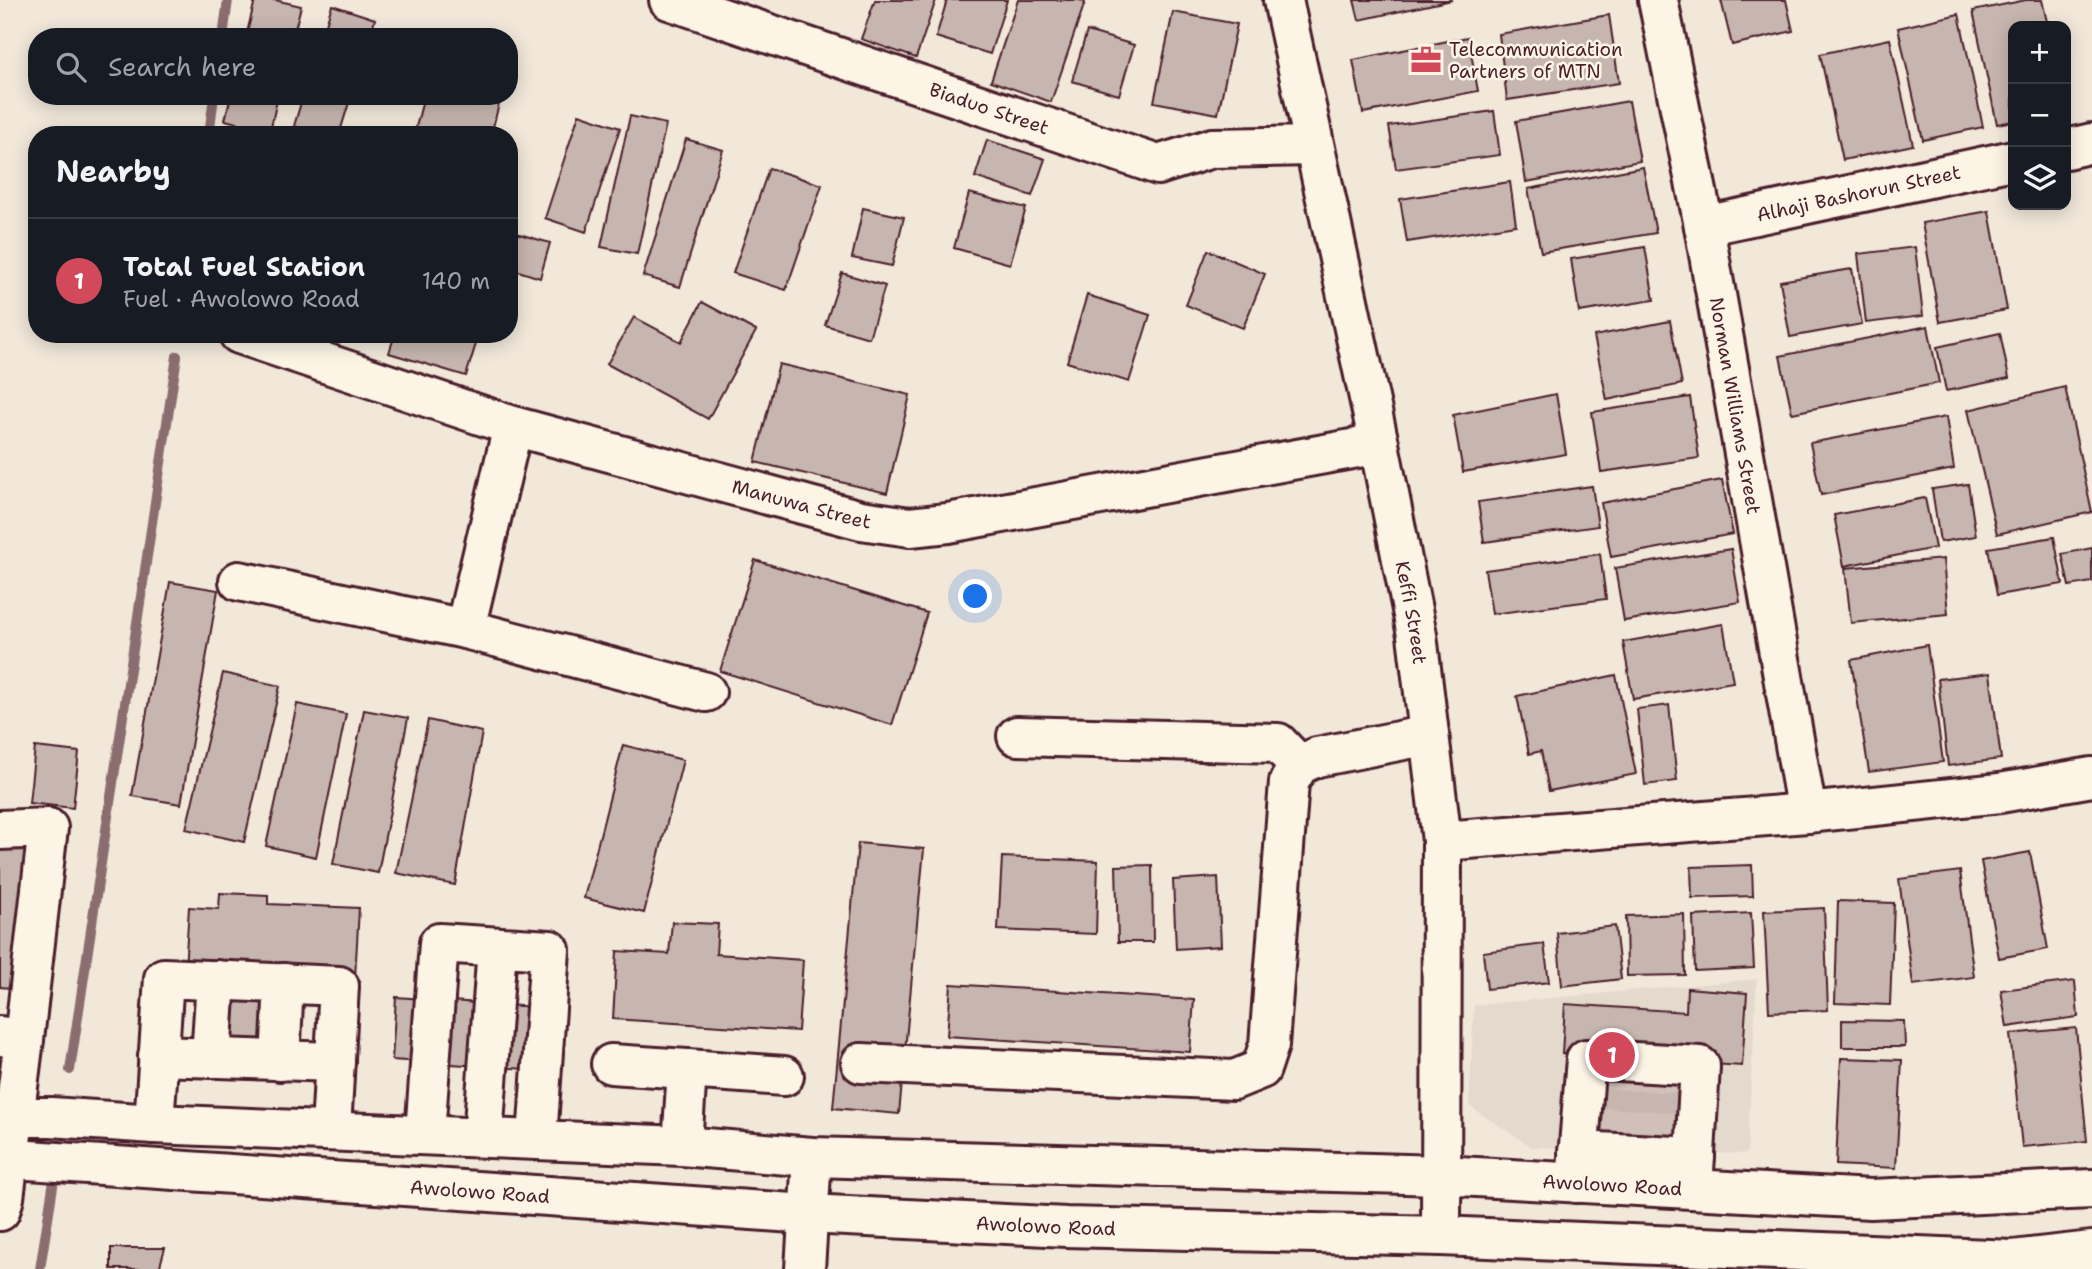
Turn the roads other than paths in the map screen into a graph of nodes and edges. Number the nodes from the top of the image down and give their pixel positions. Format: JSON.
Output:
{"nodes":[{"id":1,"x":669,"y":0,"type":"edge"},
{"id":2,"x":1283,"y":0,"type":"edge"},
{"id":3,"x":1658,"y":0,"type":"edge"},
{"id":4,"x":2092,"y":143,"type":"edge"},
{"id":5,"x":1314,"y":146,"type":"junction"},
{"id":6,"x":2071,"y":148,"type":"edge"},
{"id":7,"x":2008,"y":161,"type":"edge"},
{"id":8,"x":1704,"y":226,"type":"junction"},
{"id":9,"x":266,"y":343,"type":"edge"},
{"id":10,"x":513,"y":426,"type":"junction"},
{"id":11,"x":1378,"y":444,"type":"junction"},
{"id":12,"x":239,"y":581,"type":"dead end"},
{"id":13,"x":466,"y":629,"type":"junction"},
{"id":14,"x":706,"y":692,"type":"dead end"},
{"id":15,"x":1429,"y":735,"type":"junction"},
{"id":16,"x":1017,"y":736,"type":"dead end"},
{"id":17,"x":1299,"y":765,"type":"junction"},
{"id":18,"x":2092,"y":777,"type":"edge"},
{"id":19,"x":1807,"y":813,"type":"junction"},
{"id":20,"x":0,"y":830,"type":"edge"},
{"id":21,"x":1442,"y":841,"type":"junction"},
{"id":22,"x":497,"y":948,"type":"junction"},
{"id":23,"x":216,"y":980,"type":"junction"},
{"id":24,"x":284,"y":983,"type":"junction"},
{"id":25,"x":12,"y":1037,"type":"edge"},
{"id":26,"x":158,"y":1056,"type":"junction"},
{"id":27,"x":211,"y":1058,"type":"junction"},
{"id":28,"x":280,"y":1061,"type":"junction"},
{"id":29,"x":335,"y":1062,"type":"junction"},
{"id":30,"x":611,"y":1063,"type":"dead end"},
{"id":31,"x":861,"y":1063,"type":"dead end"},
{"id":32,"x":687,"y":1069,"type":"junction"},
{"id":33,"x":784,"y":1076,"type":"dead end"},
{"id":34,"x":7,"y":1118,"type":"edge"},
{"id":35,"x":154,"y":1124,"type":"junction"},
{"id":36,"x":331,"y":1130,"type":"junction"},
{"id":37,"x":425,"y":1134,"type":"junction"},
{"id":38,"x":483,"y":1137,"type":"junction"},
{"id":39,"x":537,"y":1139,"type":"junction"},
{"id":40,"x":682,"y":1146,"type":"junction"},
{"id":41,"x":812,"y":1157,"type":"junction"},
{"id":42,"x":4,"y":1158,"type":"edge"},
{"id":43,"x":1577,"y":1167,"type":"junction"},
{"id":44,"x":1694,"y":1173,"type":"junction"},
{"id":45,"x":1441,"y":1175,"type":"junction"},
{"id":46,"x":2092,"y":1189,"type":"edge"},
{"id":47,"x":0,"y":1211,"type":"edge"},
{"id":48,"x":808,"y":1214,"type":"junction"},
{"id":49,"x":1441,"y":1236,"type":"junction"},
{"id":50,"x":2092,"y":1251,"type":"edge"},
{"id":51,"x":805,"y":1269,"type":"edge"}],
"edges":[{"from":1,"to":5,"type":"main road","name":"Biaduo Street"},
{"from":2,"to":5,"type":"main road","name":"Keffi Street"},
{"from":3,"to":8,"type":"main road","name":"Norman Williams Street"},
{"from":4,"to":6,"type":"main road"},
{"from":5,"to":11,"type":"main road","name":"Keffi Street"},
{"from":7,"to":8,"type":"main road","name":"Alhaji Bashorun Street"},
{"from":8,"to":19,"type":"main road","name":"Norman Williams Street"},
{"from":9,"to":10,"type":"main road","name":"Manuwa Street"},
{"from":10,"to":11,"type":"main road","name":"Manuwa Street"},
{"from":10,"to":13,"type":"main road"},
{"from":11,"to":15,"type":"main road","name":"Keffi Street"},
{"from":12,"to":13,"type":"main road"},
{"from":13,"to":14,"type":"main road"},
{"from":15,"to":17,"type":"main road"},
{"from":15,"to":21,"type":"main road","name":"Keffi Street"},
{"from":16,"to":17,"type":"main road"},
{"from":17,"to":31,"type":"main road"},
{"from":18,"to":19,"type":"main road"},
{"from":19,"to":21,"type":"main road"},
{"from":20,"to":25,"type":"main road"},
{"from":21,"to":45,"type":"main road","name":"Keffi Street"},
{"from":22,"to":37,"type":"main road"},
{"from":22,"to":38,"type":"main road"},
{"from":22,"to":39,"type":"main road"},
{"from":23,"to":24,"type":"main road"},
{"from":23,"to":26,"type":"main road"},
{"from":23,"to":27,"type":"main road"},
{"from":24,"to":28,"type":"main road"},
{"from":24,"to":29,"type":"main road"},
{"from":25,"to":34,"type":"main road"},
{"from":26,"to":27,"type":"main road"},
{"from":26,"to":35,"type":"main road"},
{"from":27,"to":28,"type":"main road"},
{"from":28,"to":29,"type":"main road"},
{"from":29,"to":36,"type":"main road"},
{"from":30,"to":32,"type":"main road"},
{"from":32,"to":33,"type":"main road"},
{"from":32,"to":40,"type":"main road"},
{"from":34,"to":35,"type":"main road","name":"Awolowo Road"},
{"from":34,"to":42,"type":"main road"},
{"from":35,"to":36,"type":"main road","name":"Awolowo Road"},
{"from":36,"to":37,"type":"main road","name":"Awolowo Road"},
{"from":37,"to":38,"type":"main road","name":"Awolowo Road"},
{"from":38,"to":39,"type":"main road","name":"Awolowo Road"},
{"from":39,"to":40,"type":"main road","name":"Awolowo Road"},
{"from":40,"to":41,"type":"main road","name":"Awolowo Road"},
{"from":41,"to":45,"type":"main road","name":"Awolowo Road"},
{"from":41,"to":48,"type":"main road"},
{"from":42,"to":47,"type":"main road"},
{"from":42,"to":48,"type":"main road","name":"Awolowo Road"},
{"from":43,"to":44,"type":"main road","name":"Awolowo Road"},
{"from":43,"to":44,"type":"main road"},
{"from":43,"to":44,"type":"main road"},
{"from":43,"to":45,"type":"main road","name":"Awolowo Road"},
{"from":44,"to":46,"type":"main road","name":"Awolowo Road"},
{"from":45,"to":49,"type":"main road","name":"Keffi Street"},
{"from":48,"to":49,"type":"main road","name":"Awolowo Road"},
{"from":48,"to":51,"type":"main road"},
{"from":49,"to":50,"type":"main road","name":"Awolowo Road"}]}
